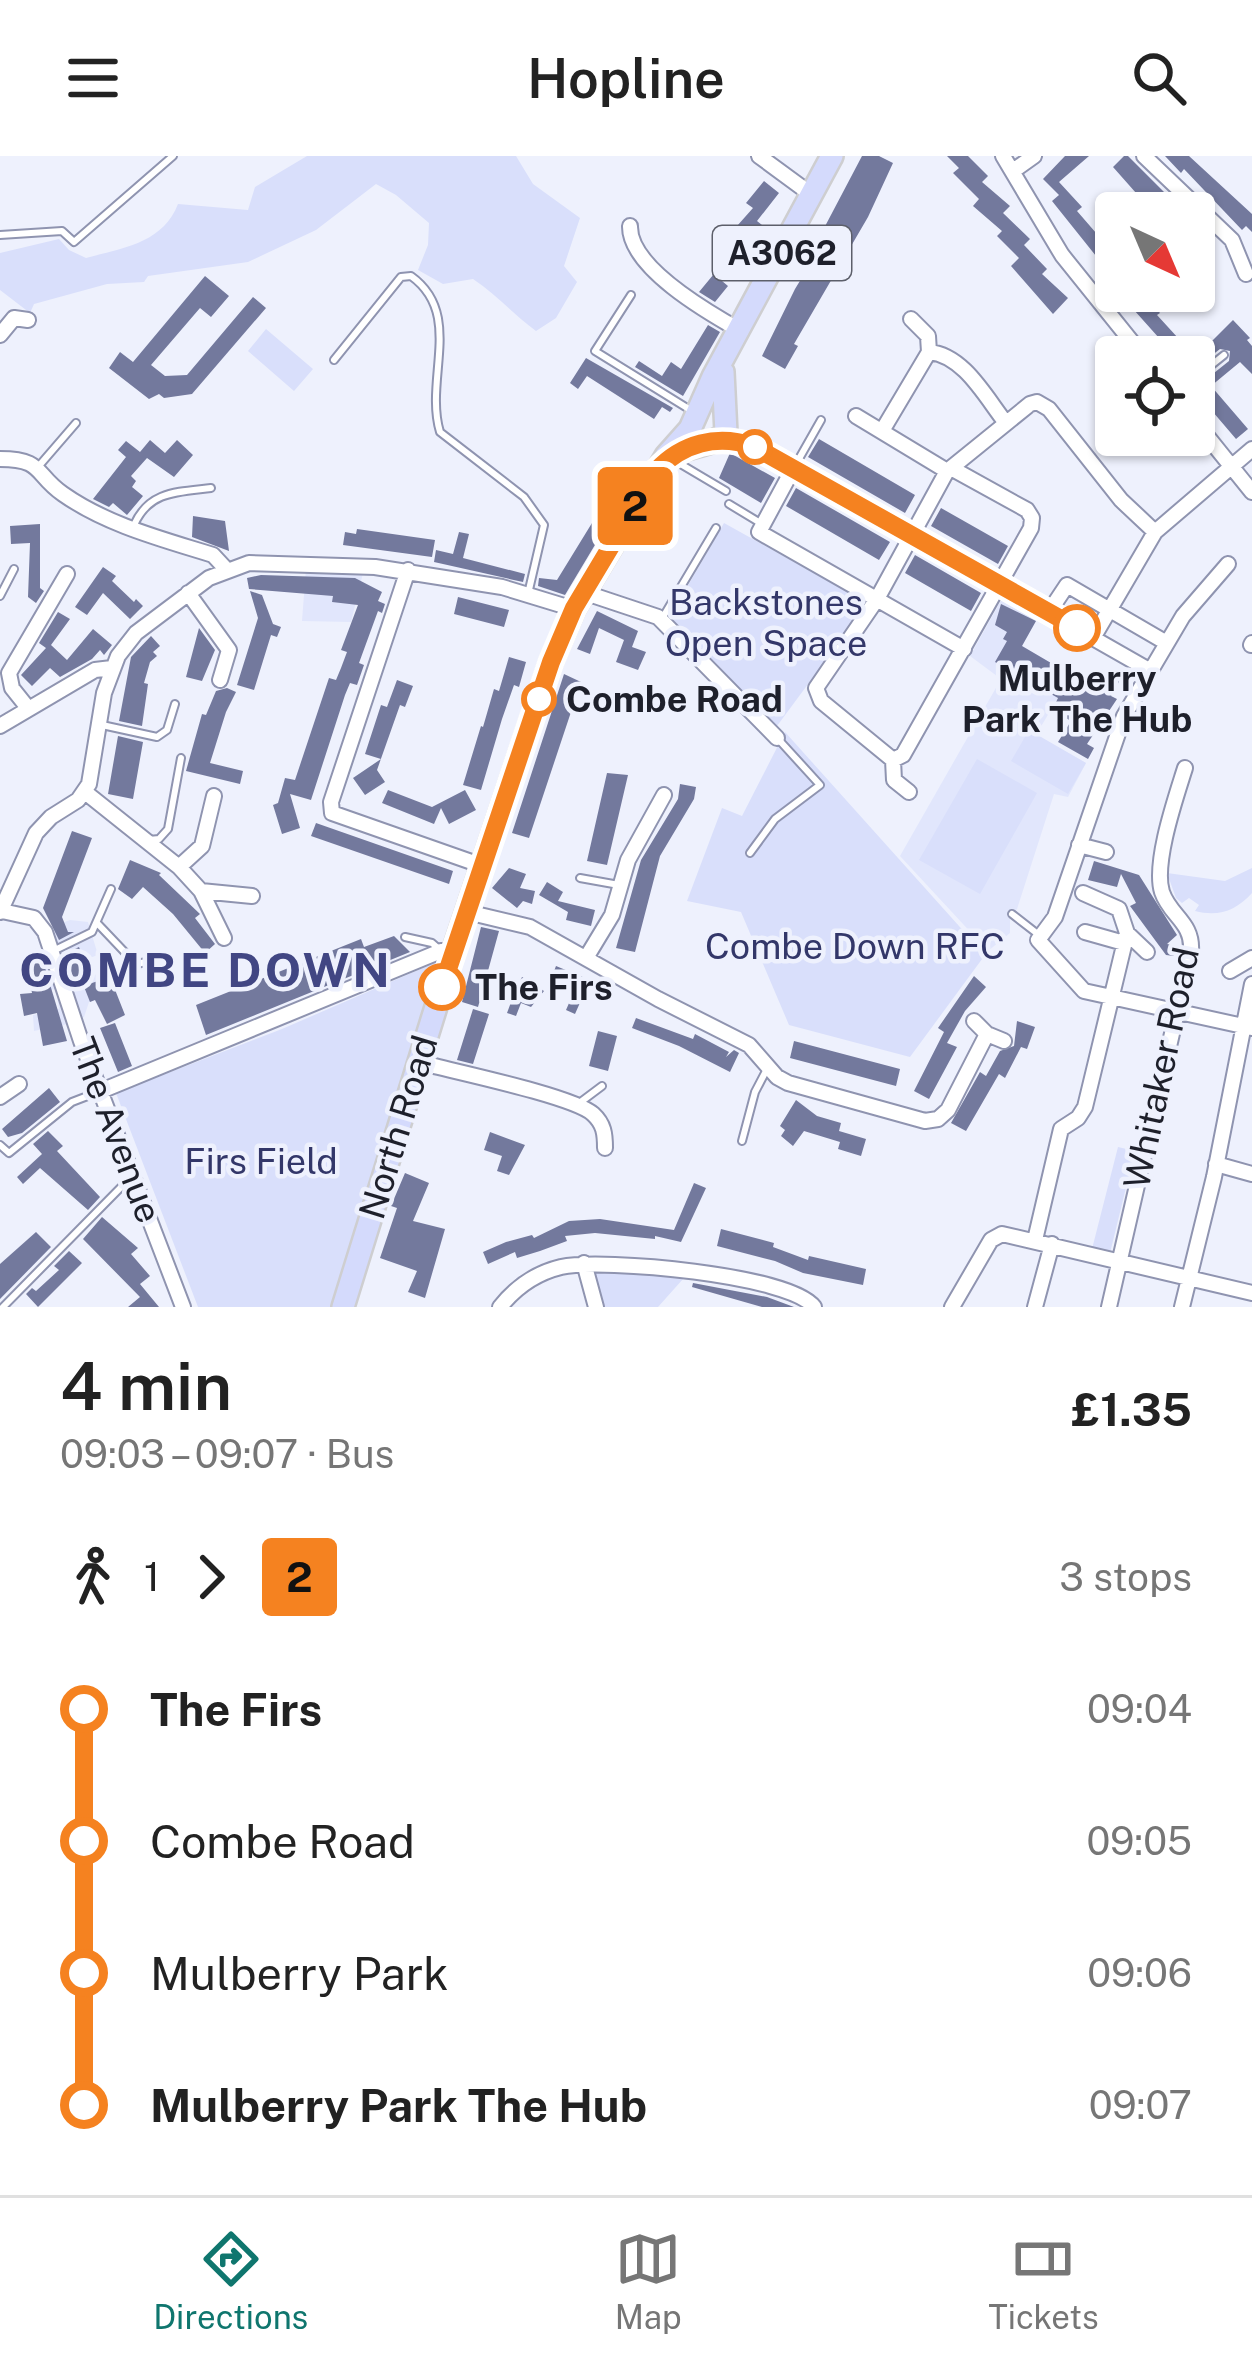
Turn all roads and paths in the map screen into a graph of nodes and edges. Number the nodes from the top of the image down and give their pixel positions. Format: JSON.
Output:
{"nodes":[{"id":1,"x":173,"y":156,"type":"edge"},
{"id":2,"x":759,"y":156,"type":"edge"},
{"id":3,"x":832,"y":156,"type":"edge"},
{"id":4,"x":1004,"y":156,"type":"edge"},
{"id":5,"x":1034,"y":156,"type":"edge"},
{"id":6,"x":1144,"y":156,"type":"edge"},
{"id":7,"x":1013,"y":171,"type":"junction"},
{"id":8,"x":812,"y":195,"type":"junction"},
{"id":9,"x":630,"y":226,"type":"dead end"},
{"id":10,"x":0,"y":235,"type":"edge"},
{"id":11,"x":1243,"y":276,"type":"edge"},
{"id":12,"x":631,"y":295,"type":"dead end"},
{"id":13,"x":18,"y":314,"type":"dead end"},
{"id":14,"x":911,"y":320,"type":"dead end"},
{"id":15,"x":0,"y":335,"type":"edge"},
{"id":16,"x":1127,"y":336,"type":"edge"},
{"id":17,"x":736,"y":340,"type":"junction"},
{"id":18,"x":929,"y":352,"type":"junction"},
{"id":19,"x":1224,"y":355,"type":"dead end"},
{"id":20,"x":334,"y":360,"type":"dead end"},
{"id":21,"x":1215,"y":362,"type":"edge"},
{"id":22,"x":695,"y":415,"type":"junction"},
{"id":23,"x":726,"y":416,"type":"junction"},
{"id":24,"x":856,"y":416,"type":"dead end"},
{"id":25,"x":821,"y":420,"type":"dead end"},
{"id":26,"x":76,"y":422,"type":"dead end"},
{"id":27,"x":1006,"y":423,"type":"junction"},
{"id":28,"x":882,"y":431,"type":"junction"},
{"id":29,"x":711,"y":441,"type":"junction"},
{"id":30,"x":1215,"y":446,"type":"edge"},
{"id":31,"x":1252,"y":449,"type":"edge"},
{"id":32,"x":762,"y":450,"type":"junction"},
{"id":33,"x":0,"y":459,"type":"edge"},
{"id":34,"x":664,"y":462,"type":"junction"},
{"id":35,"x":1231,"y":466,"type":"junction"},
{"id":36,"x":37,"y":467,"type":"junction"},
{"id":37,"x":794,"y":467,"type":"junction"},
{"id":38,"x":948,"y":469,"type":"junction"},
{"id":39,"x":211,"y":488,"type":"dead end"},
{"id":40,"x":726,"y":491,"type":"dead end"},
{"id":41,"x":1252,"y":492,"type":"edge"},
{"id":42,"x":729,"y":504,"type":"dead end"},
{"id":43,"x":763,"y":524,"type":"junction"},
{"id":44,"x":716,"y":528,"type":"dead end"},
{"id":45,"x":132,"y":529,"type":"junction"},
{"id":46,"x":912,"y":532,"type":"junction"},
{"id":47,"x":1155,"y":532,"type":"junction"},
{"id":48,"x":1228,"y":563,"type":"dead end"},
{"id":49,"x":14,"y":569,"type":"dead end"},
{"id":50,"x":226,"y":569,"type":"junction"},
{"id":51,"x":408,"y":570,"type":"junction"},
{"id":52,"x":67,"y":574,"type":"dead end"},
{"id":53,"x":1000,"y":583,"type":"junction"},
{"id":54,"x":188,"y":592,"type":"junction"},
{"id":55,"x":529,"y":594,"type":"junction"},
{"id":56,"x":0,"y":596,"type":"edge"},
{"id":57,"x":878,"y":599,"type":"junction"},
{"id":58,"x":578,"y":600,"type":"junction"},
{"id":59,"x":1109,"y":609,"type":"junction"},
{"id":60,"x":1049,"y":612,"type":"junction"},
{"id":61,"x":661,"y":620,"type":"junction"},
{"id":62,"x":1094,"y":638,"type":"junction"},
{"id":63,"x":1165,"y":642,"type":"junction"},
{"id":64,"x":964,"y":649,"type":"junction"},
{"id":65,"x":112,"y":668,"type":"junction"},
{"id":66,"x":1149,"y":670,"type":"junction"},
{"id":67,"x":220,"y":680,"type":"dead end"},
{"id":68,"x":175,"y":704,"type":"dead end"},
{"id":69,"x":28,"y":708,"type":"junction"},
{"id":70,"x":99,"y":724,"type":"junction"},
{"id":71,"x":0,"y":726,"type":"edge"},
{"id":72,"x":777,"y":738,"type":"joint"},
{"id":73,"x":181,"y":758,"type":"dead end"},
{"id":74,"x":893,"y":760,"type":"junction"},
{"id":75,"x":1185,"y":768,"type":"dead end"},
{"id":76,"x":86,"y":792,"type":"junction"},
{"id":77,"x":909,"y":792,"type":"dead end"},
{"id":78,"x":664,"y":795,"type":"dead end"},
{"id":79,"x":214,"y":796,"type":"dead end"},
{"id":80,"x":145,"y":840,"type":"junction"},
{"id":81,"x":1079,"y":845,"type":"junction"},
{"id":82,"x":1106,"y":852,"type":"dead end"},
{"id":83,"x":750,"y":853,"type":"dead end"},
{"id":84,"x":484,"y":866,"type":"junction"},
{"id":85,"x":179,"y":867,"type":"junction"},
{"id":86,"x":580,"y":878,"type":"dead end"},
{"id":87,"x":620,"y":885,"type":"junction"},
{"id":88,"x":111,"y":889,"type":"dead end"},
{"id":89,"x":201,"y":891,"type":"junction"},
{"id":90,"x":1084,"y":893,"type":"dead end"},
{"id":91,"x":253,"y":896,"type":"dead end"},
{"id":92,"x":1,"y":912,"type":"edge"},
{"id":93,"x":467,"y":912,"type":"junction"},
{"id":94,"x":1012,"y":914,"type":"dead end"},
{"id":95,"x":97,"y":923,"type":"junction"},
{"id":96,"x":1085,"y":932,"type":"dead end"},
{"id":97,"x":1039,"y":935,"type":"junction"},
{"id":98,"x":405,"y":937,"type":"dead end"},
{"id":99,"x":224,"y":938,"type":"dead end"},
{"id":100,"x":1126,"y":938,"type":"junction"},
{"id":101,"x":53,"y":951,"type":"junction"},
{"id":102,"x":447,"y":952,"type":"junction"},
{"id":103,"x":1147,"y":952,"type":"dead end"},
{"id":104,"x":586,"y":958,"type":"junction"},
{"id":105,"x":1252,"y":958,"type":"edge"},
{"id":106,"x":1230,"y":970,"type":"dead end"},
{"id":107,"x":167,"y":973,"type":"dead end"},
{"id":108,"x":1252,"y":984,"type":"edge"},
{"id":109,"x":1111,"y":997,"type":"junction"},
{"id":110,"x":1176,"y":1010,"type":"junction"},
{"id":111,"x":974,"y":1022,"type":"dead end"},
{"id":112,"x":1248,"y":1027,"type":"edge"},
{"id":113,"x":987,"y":1034,"type":"junction"},
{"id":114,"x":1004,"y":1041,"type":"dead end"},
{"id":115,"x":418,"y":1062,"type":"junction"},
{"id":116,"x":768,"y":1066,"type":"junction"},
{"id":117,"x":19,"y":1084,"type":"dead end"},
{"id":118,"x":602,"y":1086,"type":"dead end"},
{"id":119,"x":101,"y":1091,"type":"junction"},
{"id":120,"x":0,"y":1097,"type":"edge"},
{"id":121,"x":578,"y":1104,"type":"junction"},
{"id":122,"x":742,"y":1141,"type":"dead end"},
{"id":123,"x":0,"y":1145,"type":"edge"},
{"id":124,"x":605,"y":1148,"type":"dead end"},
{"id":125,"x":1216,"y":1164,"type":"junction"},
{"id":126,"x":1252,"y":1174,"type":"edge"},
{"id":127,"x":132,"y":1176,"type":"junction"},
{"id":128,"x":1035,"y":1240,"type":"junction"},
{"id":129,"x":1052,"y":1244,"type":"junction"},
{"id":130,"x":1121,"y":1261,"type":"junction"},
{"id":131,"x":584,"y":1263,"type":"junction"},
{"id":132,"x":1191,"y":1277,"type":"junction"},
{"id":133,"x":1252,"y":1293,"type":"edge"},
{"id":134,"x":3,"y":1307,"type":"edge"},
{"id":135,"x":183,"y":1307,"type":"edge"},
{"id":136,"x":343,"y":1307,"type":"edge"},
{"id":137,"x":500,"y":1307,"type":"edge"},
{"id":138,"x":596,"y":1307,"type":"edge"},
{"id":139,"x":814,"y":1307,"type":"edge"},
{"id":140,"x":952,"y":1307,"type":"edge"},
{"id":141,"x":1035,"y":1307,"type":"edge"},
{"id":142,"x":1109,"y":1307,"type":"edge"},
{"id":143,"x":1182,"y":1307,"type":"edge"}],
"edges":[{"from":1,"to":10,"type":"lane"},
{"from":2,"to":8,"type":"street"},
{"from":3,"to":8,"type":"main road","number":"A3062"},
{"from":4,"to":7,"type":"street"},
{"from":5,"to":7,"type":"street"},
{"from":6,"to":11,"type":"street"},
{"from":7,"to":16,"type":"street"},
{"from":8,"to":17,"type":"main road","number":"A3062"},
{"from":9,"to":17,"type":"street"},
{"from":12,"to":22,"type":"lane"},
{"from":13,"to":15,"type":"street"},
{"from":14,"to":18,"type":"street"},
{"from":17,"to":22,"type":"main road","number":"A3062"},
{"from":17,"to":23,"type":"main road","number":"A3062"},
{"from":18,"to":27,"type":"street"},
{"from":18,"to":28,"type":"street"},
{"from":19,"to":21,"type":"lane"},
{"from":20,"to":55,"type":"lane"},
{"from":22,"to":23,"type":"main road"},
{"from":22,"to":29,"type":"main road"},
{"from":22,"to":34,"type":"main road","number":"A3062"},
{"from":23,"to":29,"type":"main road","number":"A3062"},
{"from":23,"to":32,"type":"street"},
{"from":24,"to":28,"type":"street"},
{"from":25,"to":37,"type":"lane"},
{"from":26,"to":36,"type":"lane"},
{"from":27,"to":38,"type":"street"},
{"from":27,"to":47,"type":"street"},
{"from":28,"to":38,"type":"street"},
{"from":29,"to":32,"type":"street"},
{"from":29,"to":34,"type":"main road"},
{"from":30,"to":35,"type":"street"},
{"from":31,"to":35,"type":"street"},
{"from":32,"to":37,"type":"street"},
{"from":33,"to":36,"type":"street"},
{"from":34,"to":40,"type":"lane"},
{"from":34,"to":58,"type":"main road","number":"A3062"},
{"from":35,"to":41,"type":"street"},
{"from":35,"to":47,"type":"street"},
{"from":36,"to":45,"type":"street"},
{"from":37,"to":43,"type":"street"},
{"from":37,"to":46,"type":"street"},
{"from":38,"to":46,"type":"street"},
{"from":38,"to":53,"type":"street"},
{"from":39,"to":45,"type":"lane"},
{"from":42,"to":43,"type":"lane"},
{"from":43,"to":57,"type":"street"},
{"from":44,"to":61,"type":"lane"},
{"from":45,"to":50,"type":"street"},
{"from":46,"to":53,"type":"street"},
{"from":46,"to":57,"type":"street"},
{"from":47,"to":59,"type":"street"},
{"from":48,"to":63,"type":"street"},
{"from":49,"to":56,"type":"lane"},
{"from":50,"to":51,"type":"street"},
{"from":50,"to":54,"type":"street"},
{"from":51,"to":55,"type":"street"},
{"from":51,"to":84,"type":"street"},
{"from":52,"to":69,"type":"street"},
{"from":53,"to":60,"type":"street"},
{"from":53,"to":64,"type":"street"},
{"from":54,"to":65,"type":"street"},
{"from":54,"to":67,"type":"street"},
{"from":55,"to":58,"type":"street"},
{"from":57,"to":64,"type":"street"},
{"from":57,"to":74,"type":"street"},
{"from":58,"to":61,"type":"street"},
{"from":58,"to":84,"type":"main road","name":"North Road","number":"A3062"},
{"from":59,"to":60,"type":"street"},
{"from":59,"to":62,"type":"street"},
{"from":59,"to":63,"type":"street"},
{"from":60,"to":62,"type":"street"},
{"from":61,"to":72,"type":"street"},
{"from":62,"to":66,"type":"street"},
{"from":63,"to":66,"type":"street"},
{"from":64,"to":74,"type":"street"},
{"from":65,"to":69,"type":"street"},
{"from":65,"to":70,"type":"street"},
{"from":66,"to":81,"type":"street"},
{"from":68,"to":70,"type":"lane"},
{"from":69,"to":71,"type":"street"},
{"from":70,"to":76,"type":"street"},
{"from":72,"to":83,"type":"lane"},
{"from":73,"to":80,"type":"lane"},
{"from":74,"to":77,"type":"street"},
{"from":75,"to":110,"type":"street","name":"Whitaker Road"},
{"from":76,"to":80,"type":"street"},
{"from":76,"to":92,"type":"street"},
{"from":78,"to":87,"type":"street"},
{"from":79,"to":85,"type":"street"},
{"from":80,"to":85,"type":"street"},
{"from":81,"to":82,"type":"street"},
{"from":81,"to":97,"type":"street"},
{"from":84,"to":93,"type":"main road","name":"North Road","number":"A3062"},
{"from":85,"to":89,"type":"street"},
{"from":86,"to":87,"type":"lane"},
{"from":87,"to":104,"type":"street"},
{"from":88,"to":95,"type":"lane"},
{"from":89,"to":91,"type":"street"},
{"from":89,"to":99,"type":"street"},
{"from":90,"to":100,"type":"street"},
{"from":92,"to":101,"type":"street","name":"The Avenue"},
{"from":93,"to":102,"type":"main road","name":"North Road","number":"A3062"},
{"from":93,"to":104,"type":"street"},
{"from":94,"to":97,"type":"lane"},
{"from":95,"to":101,"type":"lane"},
{"from":95,"to":107,"type":"lane"},
{"from":96,"to":100,"type":"street"},
{"from":97,"to":109,"type":"street"},
{"from":98,"to":102,"type":"lane"},
{"from":100,"to":103,"type":"street"},
{"from":100,"to":109,"type":"street"},
{"from":101,"to":119,"type":"street","name":"The Avenue"},
{"from":102,"to":115,"type":"main road","name":"North Road","number":"A3062"},
{"from":102,"to":119,"type":"street"},
{"from":104,"to":116,"type":"street"},
{"from":105,"to":106,"type":"street"},
{"from":108,"to":112,"type":"street"},
{"from":109,"to":110,"type":"street"},
{"from":109,"to":128,"type":"street"},
{"from":110,"to":112,"type":"street"},
{"from":110,"to":130,"type":"street","name":"Whitaker Road"},
{"from":111,"to":113,"type":"street"},
{"from":112,"to":125,"type":"street"},
{"from":113,"to":114,"type":"street"},
{"from":113,"to":116,"type":"street"},
{"from":115,"to":121,"type":"street"},
{"from":115,"to":136,"type":"main road","name":"North Road","number":"A3062"},
{"from":116,"to":122,"type":"lane"},
{"from":117,"to":120,"type":"street"},
{"from":118,"to":121,"type":"lane"},
{"from":119,"to":123,"type":"lane"},
{"from":119,"to":127,"type":"street","name":"The Avenue"},
{"from":121,"to":124,"type":"street"},
{"from":125,"to":126,"type":"street"},
{"from":125,"to":132,"type":"street"},
{"from":127,"to":134,"type":"lane"},
{"from":127,"to":135,"type":"street","name":"The Avenue"},
{"from":128,"to":129,"type":"street"},
{"from":128,"to":140,"type":"street"},
{"from":129,"to":130,"type":"street"},
{"from":129,"to":141,"type":"street"},
{"from":130,"to":132,"type":"street"},
{"from":130,"to":142,"type":"street","name":"Whitaker Road"},
{"from":131,"to":137,"type":"street"},
{"from":131,"to":138,"type":"street"},
{"from":131,"to":139,"type":"street"},
{"from":132,"to":133,"type":"street"},
{"from":132,"to":143,"type":"street"}]}
